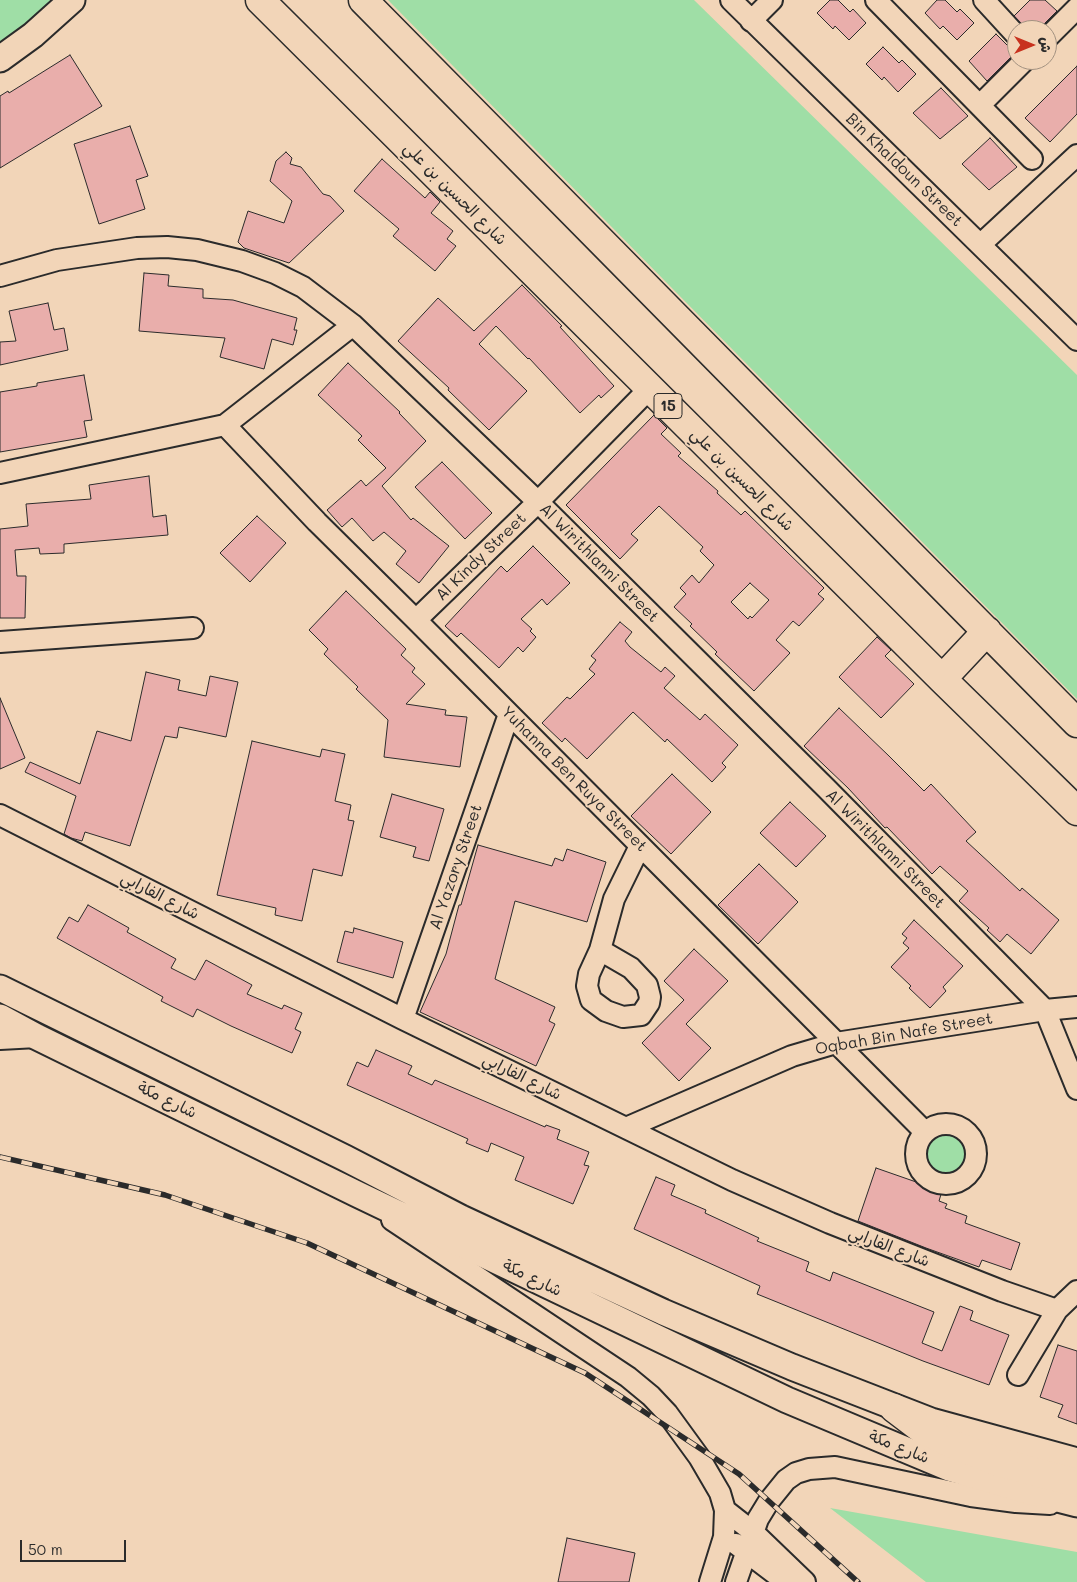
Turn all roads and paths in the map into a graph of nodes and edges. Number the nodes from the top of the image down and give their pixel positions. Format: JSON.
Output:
{"nodes":[{"id":1,"x":72,"y":0,"type":"edge"},
{"id":2,"x":260,"y":0,"type":"edge"},
{"id":3,"x":363,"y":0,"type":"edge"},
{"id":4,"x":731,"y":0,"type":"edge"},
{"id":5,"x":772,"y":0,"type":"edge"},
{"id":6,"x":876,"y":0,"type":"edge"},
{"id":7,"x":984,"y":0,"type":"edge"},
{"id":8,"x":1077,"y":8,"type":"edge"},
{"id":9,"x":751,"y":21,"type":"junction"},
{"id":10,"x":1007,"y":25,"type":"edge"},
{"id":11,"x":1057,"y":28,"type":"edge"},
{"id":12,"x":0,"y":59,"type":"edge"},
{"id":13,"x":1015,"y":70,"type":"edge"},
{"id":14,"x":980,"y":105,"type":"junction"},
{"id":15,"x":1077,"y":155,"type":"edge"},
{"id":16,"x":1032,"y":159,"type":"dead end"},
{"id":17,"x":981,"y":244,"type":"junction"},
{"id":18,"x":0,"y":276,"type":"edge"},
{"id":19,"x":352,"y":325,"type":"junction"},
{"id":20,"x":1077,"y":340,"type":"edge"},
{"id":21,"x":650,"y":388,"type":"junction"},
{"id":22,"x":225,"y":425,"type":"junction"},
{"id":23,"x":0,"y":473,"type":"edge"},
{"id":24,"x":538,"y":502,"type":"junction"},
{"id":25,"x":416,"y":620,"type":"junction"},
{"id":26,"x":193,"y":628,"type":"dead end"},
{"id":27,"x":987,"y":632,"type":"junction"},
{"id":28,"x":0,"y":642,"type":"edge"},
{"id":29,"x":942,"y":679,"type":"junction"},
{"id":30,"x":509,"y":714,"type":"junction"},
{"id":31,"x":1077,"y":723,"type":"edge"},
{"id":32,"x":1077,"y":811,"type":"edge"},
{"id":33,"x":0,"y":815,"type":"edge"},
{"id":34,"x":640,"y":846,"type":"junction"},
{"id":35,"x":600,"y":950,"type":"dead end"},
{"id":36,"x":0,"y":988,"type":"edge"},
{"id":37,"x":1077,"y":1007,"type":"edge"},
{"id":38,"x":1045,"y":1010,"type":"junction"},
{"id":39,"x":0,"y":1017,"type":"edge"},
{"id":40,"x":403,"y":1019,"type":"junction"},
{"id":41,"x":37,"y":1037,"type":"junction"},
{"id":42,"x":0,"y":1039,"type":"edge"},
{"id":43,"x":836,"y":1043,"type":"junction"},
{"id":44,"x":1077,"y":1090,"type":"edge"},
{"id":45,"x":626,"y":1128,"type":"junction"},
{"id":46,"x":925,"y":1132,"type":"dead end"},
{"id":47,"x":357,"y":1194,"type":"junction"},
{"id":48,"x":1077,"y":1291,"type":"edge"},
{"id":49,"x":1057,"y":1310,"type":"junction"},
{"id":50,"x":1018,"y":1375,"type":"dead end"},
{"id":51,"x":894,"y":1408,"type":"junction"},
{"id":52,"x":1077,"y":1461,"type":"edge"},
{"id":53,"x":1076,"y":1497,"type":"edge"},
{"id":54,"x":725,"y":1510,"type":"junction"},
{"id":55,"x":724,"y":1537,"type":"junction"},
{"id":56,"x":750,"y":1542,"type":"junction"},
{"id":57,"x":710,"y":1582,"type":"edge"},
{"id":58,"x":736,"y":1582,"type":"edge"},
{"id":59,"x":786,"y":1582,"type":"edge"},
{"id":60,"x":805,"y":1582,"type":"edge"}],
"edges":[{"from":1,"to":12,"type":"main road"},
{"from":2,"to":21,"type":"highway","name":"شارع الحسين بن علي","number":"15"},
{"from":3,"to":27,"type":"highway"},
{"from":4,"to":9,"type":"street","name":"Bin Khaldoun Street"},
{"from":5,"to":9,"type":"street"},
{"from":6,"to":14,"type":"street"},
{"from":7,"to":10,"type":"street"},
{"from":8,"to":11,"type":"street"},
{"from":9,"to":17,"type":"street","name":"Bin Khaldoun Street"},
{"from":13,"to":14,"type":"street"},
{"from":14,"to":16,"type":"street"},
{"from":15,"to":17,"type":"street"},
{"from":17,"to":20,"type":"street","name":"Bin Khaldoun Street"},
{"from":18,"to":19,"type":"street","name":"Al Wirithlanni Street"},
{"from":19,"to":22,"type":"street"},
{"from":19,"to":24,"type":"street","name":"Al Wirithlanni Street"},
{"from":21,"to":24,"type":"street","name":"Al Kindy Street"},
{"from":21,"to":29,"type":"highway","name":"شارع الحسين بن علي","number":"15"},
{"from":22,"to":23,"type":"street"},
{"from":22,"to":25,"type":"street","name":"Yuhanna Ben Ruya Street"},
{"from":24,"to":25,"type":"street","name":"Al Kindy Street"},
{"from":24,"to":38,"type":"street","name":"Al Wirithlanni Street"},
{"from":25,"to":30,"type":"street","name":"Yuhanna Ben Ruya Street"},
{"from":26,"to":28,"type":"street"},
{"from":27,"to":29,"type":"highway"},
{"from":27,"to":31,"type":"highway"},
{"from":29,"to":32,"type":"highway","name":"شارع الحسين بن علي","number":"15"},
{"from":30,"to":34,"type":"street","name":"Yuhanna Ben Ruya Street"},
{"from":30,"to":40,"type":"street","name":"Al Yazory Street"},
{"from":33,"to":40,"type":"street","name":"شارع الفارابي"},
{"from":34,"to":35,"type":"street"},
{"from":34,"to":43,"type":"street","name":"Yuhanna Ben Ruya Street"},
{"from":36,"to":51,"type":"main road","name":"شارع مكة"},
{"from":37,"to":38,"type":"street","name":"Oqbah Bin Nafe Street"},
{"from":38,"to":43,"type":"street","name":"Oqbah Bin Nafe Street"},
{"from":38,"to":44,"type":"street","name":"Al Wirithlanni Street"},
{"from":39,"to":41,"type":"main road","name":"شارع مكة"},
{"from":40,"to":45,"type":"street","name":"شارع الفارابي"},
{"from":41,"to":42,"type":"street"},
{"from":41,"to":47,"type":"main road","name":"شارع مكة"},
{"from":43,"to":45,"type":"street","name":"Oqbah Bin Nafe Street"},
{"from":43,"to":46,"type":"street","name":"Yuhanna Ben Ruya Street"},
{"from":45,"to":49,"type":"street","name":"شارع الفارابي"},
{"from":47,"to":53,"type":"main road","name":"شارع مكة"},
{"from":47,"to":54,"type":"street"},
{"from":48,"to":49,"type":"street"},
{"from":49,"to":50,"type":"street"},
{"from":51,"to":52,"type":"main road","name":"شارع مكة"},
{"from":51,"to":53,"type":"highway"},
{"from":53,"to":56,"type":"street"},
{"from":54,"to":55,"type":"street"},
{"from":54,"to":56,"type":"street"},
{"from":55,"to":56,"type":"street"},
{"from":55,"to":57,"type":"street"},
{"from":56,"to":58,"type":"street"},
{"from":56,"to":59,"type":"street"},
{"from":56,"to":60,"type":"street"}]}
